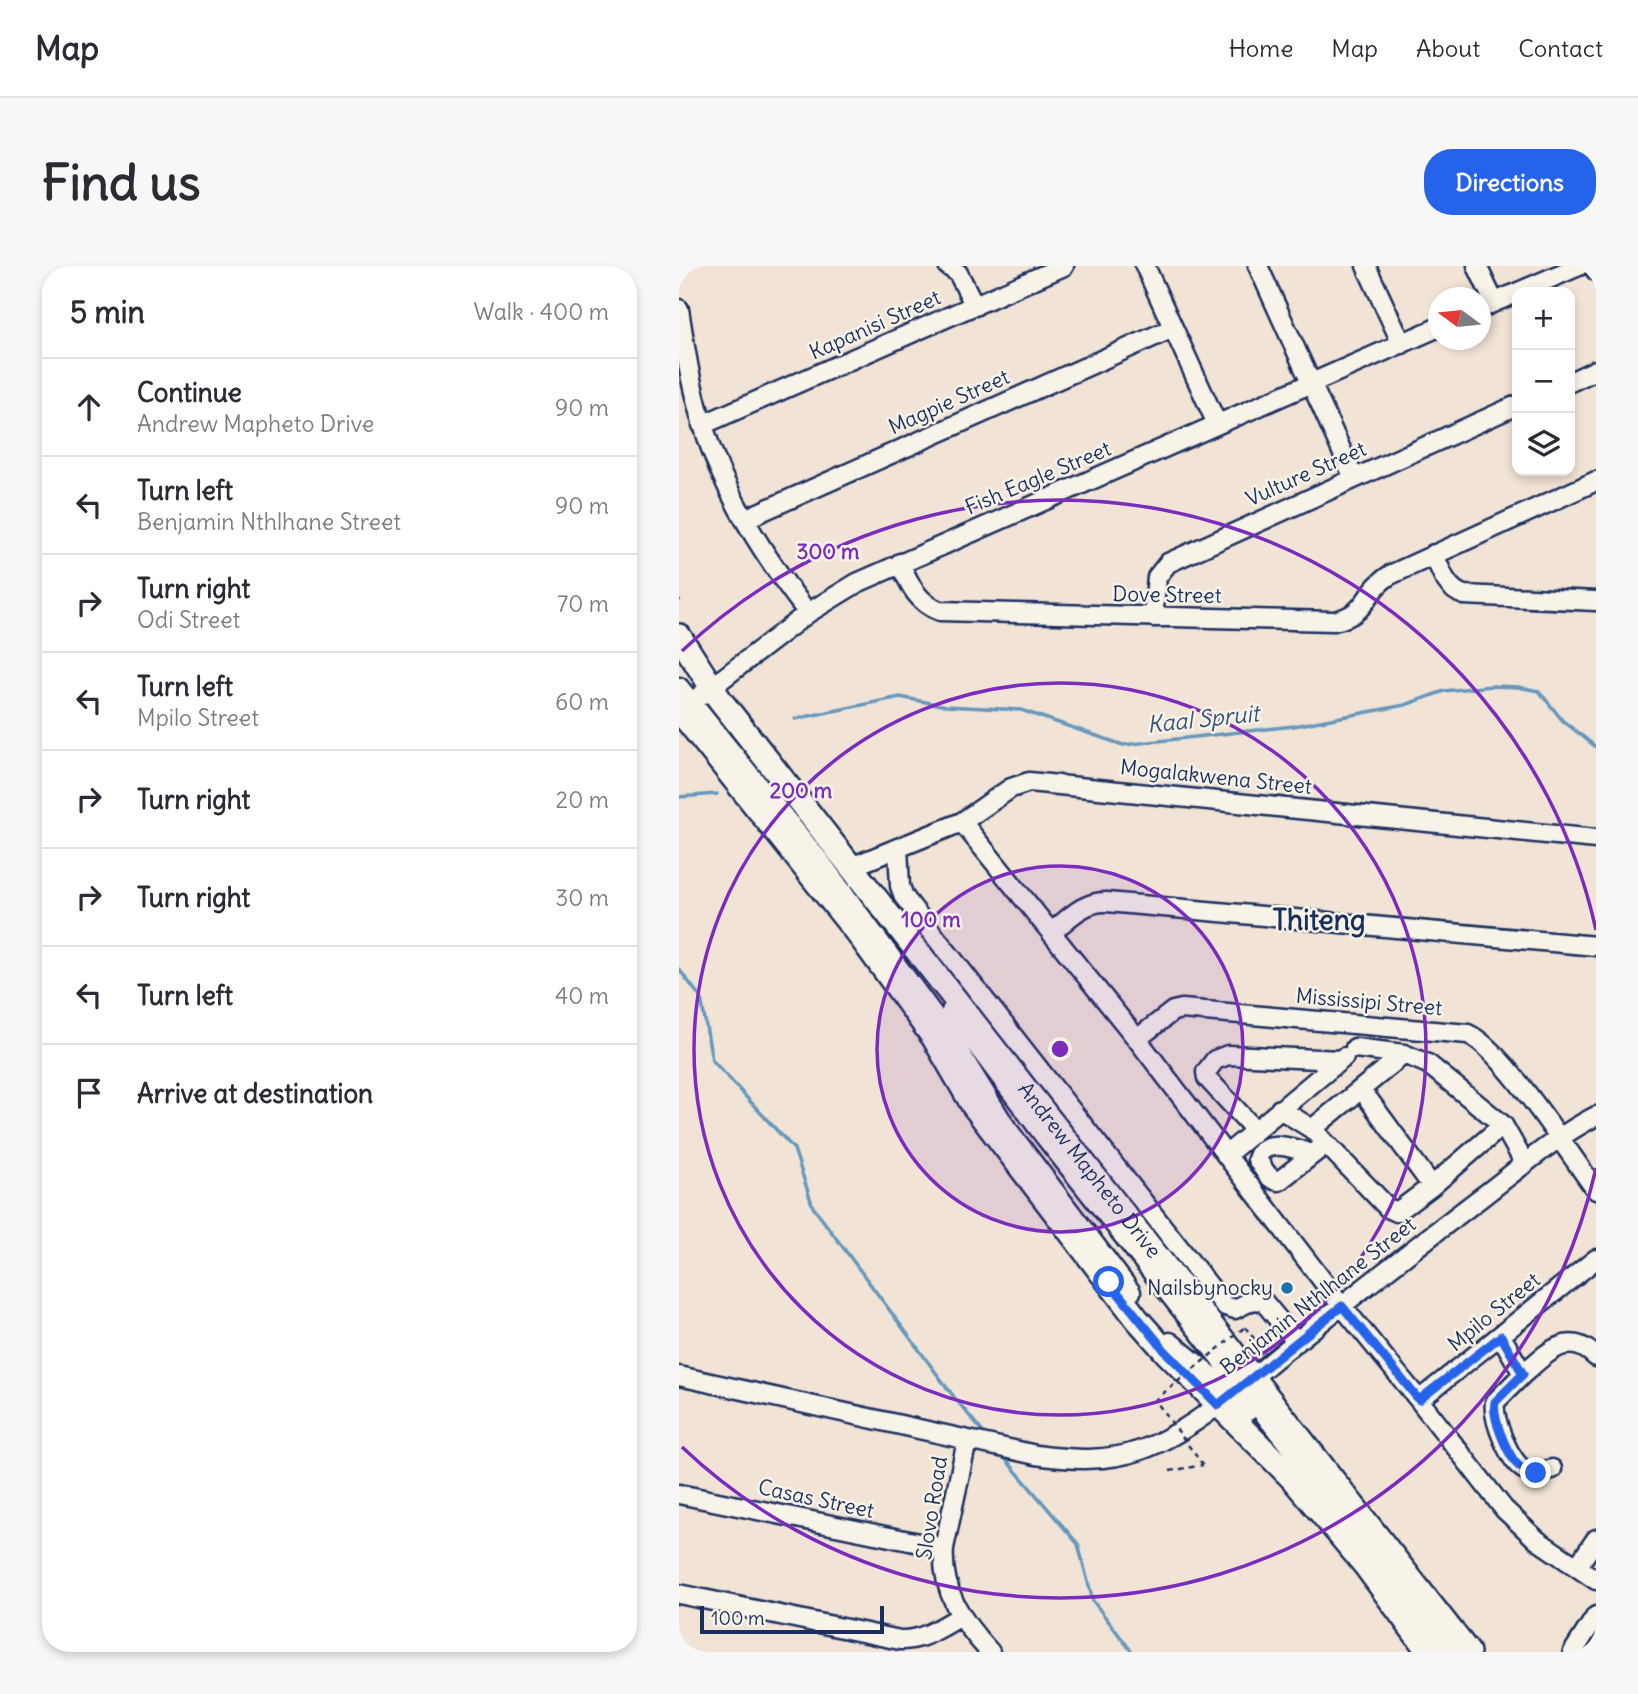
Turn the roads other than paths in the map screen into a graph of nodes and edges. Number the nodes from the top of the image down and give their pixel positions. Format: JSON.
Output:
{"nodes":[{"id":1,"x":948,"y":266,"type":"edge"},
{"id":2,"x":1064,"y":266,"type":"edge"},
{"id":3,"x":1145,"y":266,"type":"edge"},
{"id":4,"x":1258,"y":266,"type":"edge"},
{"id":5,"x":1366,"y":266,"type":"edge"},
{"id":6,"x":1477,"y":266,"type":"edge"},
{"id":7,"x":1579,"y":266,"type":"edge"},
{"id":8,"x":1594,"y":266,"type":"edge"},
{"id":9,"x":1596,"y":271,"type":"edge"},
{"id":10,"x":1482,"y":287,"type":"edge"},
{"id":11,"x":1491,"y":303,"type":"edge"},
{"id":12,"x":975,"y":306,"type":"junction"},
{"id":13,"x":679,"y":309,"type":"edge"},
{"id":14,"x":1173,"y":327,"type":"junction"},
{"id":15,"x":1428,"y":332,"type":"edge"},
{"id":16,"x":1402,"y":344,"type":"junction"},
{"id":17,"x":1596,"y":370,"type":"edge"},
{"id":18,"x":1575,"y":380,"type":"edge"},
{"id":19,"x":1311,"y":383,"type":"junction"},
{"id":20,"x":1512,"y":407,"type":"edge"},
{"id":21,"x":1217,"y":424,"type":"junction"},
{"id":22,"x":702,"y":425,"type":"junction"},
{"id":23,"x":1354,"y":478,"type":"junction"},
{"id":24,"x":1596,"y":481,"type":"edge"},
{"id":25,"x":745,"y":519,"type":"junction"},
{"id":26,"x":1434,"y":555,"type":"junction"},
{"id":27,"x":900,"y":563,"type":"junction"},
{"id":28,"x":1596,"y":601,"type":"edge"},
{"id":29,"x":807,"y":612,"type":"junction"},
{"id":30,"x":1153,"y":617,"type":"junction"},
{"id":31,"x":679,"y":636,"type":"edge"},
{"id":32,"x":679,"y":655,"type":"edge"},
{"id":33,"x":679,"y":687,"type":"edge"},
{"id":34,"x":709,"y":689,"type":"junction"},
{"id":35,"x":683,"y":708,"type":"edge"},
{"id":36,"x":760,"y":778,"type":"junction"},
{"id":37,"x":962,"y":822,"type":"junction"},
{"id":38,"x":1596,"y":839,"type":"edge"},
{"id":39,"x":898,"y":848,"type":"junction"},
{"id":40,"x":852,"y":867,"type":"junction"},
{"id":41,"x":1052,"y":932,"type":"junction"},
{"id":42,"x":1596,"y":946,"type":"edge"},
{"id":43,"x":1381,"y":1026,"type":"junction"},
{"id":44,"x":1137,"y":1039,"type":"junction"},
{"id":45,"x":1355,"y":1048,"type":"junction"},
{"id":46,"x":1404,"y":1054,"type":"junction"},
{"id":47,"x":1341,"y":1060,"type":"junction"},
{"id":48,"x":1369,"y":1100,"type":"dead end"},
{"id":49,"x":1280,"y":1109,"type":"junction"},
{"id":50,"x":1596,"y":1116,"type":"edge"},
{"id":51,"x":1503,"y":1125,"type":"junction"},
{"id":52,"x":1312,"y":1129,"type":"junction"},
{"id":53,"x":1255,"y":1130,"type":"junction"},
{"id":54,"x":1558,"y":1139,"type":"junction"},
{"id":55,"x":1226,"y":1155,"type":"junction"},
{"id":56,"x":1525,"y":1164,"type":"junction"},
{"id":57,"x":1432,"y":1186,"type":"junction"},
{"id":58,"x":1596,"y":1190,"type":"edge"},
{"id":59,"x":1596,"y":1259,"type":"edge"},
{"id":60,"x":1342,"y":1306,"type":"junction"},
{"id":61,"x":1501,"y":1336,"type":"junction"},
{"id":62,"x":1297,"y":1342,"type":"junction"},
{"id":63,"x":1596,"y":1357,"type":"edge"},
{"id":64,"x":1523,"y":1374,"type":"junction"},
{"id":65,"x":680,"y":1375,"type":"edge"},
{"id":66,"x":1236,"y":1390,"type":"junction"},
{"id":67,"x":1419,"y":1400,"type":"junction"},
{"id":68,"x":970,"y":1442,"type":"junction"},
{"id":69,"x":1552,"y":1469,"type":"dead end"},
{"id":70,"x":679,"y":1494,"type":"edge"},
{"id":71,"x":1596,"y":1539,"type":"edge"},
{"id":72,"x":944,"y":1548,"type":"junction"},
{"id":73,"x":1577,"y":1567,"type":"junction"},
{"id":74,"x":1596,"y":1580,"type":"edge"},
{"id":75,"x":679,"y":1594,"type":"edge"},
{"id":76,"x":961,"y":1616,"type":"junction"},
{"id":77,"x":1596,"y":1616,"type":"edge"},
{"id":78,"x":990,"y":1652,"type":"edge"},
{"id":79,"x":1429,"y":1652,"type":"edge"},
{"id":80,"x":1440,"y":1652,"type":"edge"},
{"id":81,"x":1452,"y":1652,"type":"edge"},
{"id":82,"x":1468,"y":1652,"type":"edge"},
{"id":83,"x":1573,"y":1652,"type":"edge"}],
"edges":[{"from":1,"to":12,"type":"street"},
{"from":2,"to":12,"type":"street","name":"Kapanisi Street"},
{"from":3,"to":14,"type":"street"},
{"from":4,"to":19,"type":"street"},
{"from":5,"to":16,"type":"street"},
{"from":6,"to":10,"type":"street"},
{"from":7,"to":11,"type":"street"},
{"from":8,"to":9,"type":"street"},
{"from":12,"to":22,"type":"street","name":"Kapanisi Street"},
{"from":13,"to":22,"type":"street"},
{"from":14,"to":21,"type":"street"},
{"from":14,"to":25,"type":"street","name":"Magpie Street"},
{"from":15,"to":16,"type":"street","name":"Fish Eagle Street"},
{"from":16,"to":19,"type":"street","name":"Fish Eagle Street"},
{"from":17,"to":18,"type":"street"},
{"from":19,"to":21,"type":"street","name":"Fish Eagle Street"},
{"from":19,"to":23,"type":"street"},
{"from":20,"to":23,"type":"street","name":"Vulture Street"},
{"from":21,"to":27,"type":"street","name":"Fish Eagle Street"},
{"from":22,"to":25,"type":"street"},
{"from":23,"to":30,"type":"street","name":"Vulture Street"},
{"from":24,"to":26,"type":"street","name":"Dove Street"},
{"from":25,"to":29,"type":"street"},
{"from":26,"to":28,"type":"street"},
{"from":26,"to":30,"type":"street","name":"Dove Street"},
{"from":27,"to":29,"type":"street","name":"Fish Eagle Street"},
{"from":27,"to":30,"type":"street","name":"Dove Street"},
{"from":29,"to":34,"type":"street","name":"Fish Eagle Street"},
{"from":31,"to":34,"type":"main road","name":"Andrew Mapheto Drive"},
{"from":32,"to":34,"type":"street"},
{"from":33,"to":35,"type":"street"},
{"from":34,"to":35,"type":"street","name":"Fish Eagle Street"},
{"from":34,"to":36,"type":"main road","name":"Andrew Mapheto Drive"},
{"from":35,"to":36,"type":"main road","name":"Andrew Mapheto Drive"},
{"from":36,"to":40,"type":"main road","name":"Andrew Mapheto Drive"},
{"from":36,"to":66,"type":"street"},
{"from":36,"to":66,"type":"main road","name":"Andrew Mapheto Drive"},
{"from":37,"to":38,"type":"street","name":"Mogalakwena Street"},
{"from":37,"to":39,"type":"street","name":"Mogalakwena Street"},
{"from":37,"to":41,"type":"street"},
{"from":39,"to":40,"type":"street","name":"Mogalakwena Street"},
{"from":39,"to":62,"type":"street"},
{"from":40,"to":66,"type":"main road","name":"Andrew Mapheto Drive"},
{"from":41,"to":42,"type":"street"},
{"from":41,"to":44,"type":"street"},
{"from":43,"to":44,"type":"street","name":"Mississipi Street"},
{"from":43,"to":45,"type":"street"},
{"from":43,"to":54,"type":"street","name":"Mississipi Street"},
{"from":44,"to":55,"type":"street"},
{"from":45,"to":46,"type":"street"},
{"from":45,"to":47,"type":"street"},
{"from":46,"to":51,"type":"street"},
{"from":46,"to":52,"type":"street"},
{"from":47,"to":49,"type":"street"},
{"from":47,"to":53,"type":"street"},
{"from":48,"to":57,"type":"street"},
{"from":49,"to":52,"type":"street"},
{"from":49,"to":53,"type":"street"},
{"from":50,"to":54,"type":"street","name":"Benjamin Nthlhane Street"},
{"from":51,"to":56,"type":"street"},
{"from":51,"to":57,"type":"street"},
{"from":52,"to":57,"type":"street"},
{"from":53,"to":55,"type":"street"},
{"from":54,"to":56,"type":"street","name":"Benjamin Nthlhane Street"},
{"from":54,"to":58,"type":"street","name":"Mississipi Street"},
{"from":55,"to":60,"type":"street"},
{"from":56,"to":60,"type":"street","name":"Benjamin Nthlhane Street"},
{"from":59,"to":61,"type":"street","name":"Mpilo Street"},
{"from":60,"to":62,"type":"street","name":"Benjamin Nthlhane Street"},
{"from":60,"to":67,"type":"street"},
{"from":61,"to":64,"type":"street"},
{"from":61,"to":67,"type":"street","name":"Mpilo Street"},
{"from":62,"to":66,"type":"street","name":"Benjamin Nthlhane Street"},
{"from":63,"to":64,"type":"street"},
{"from":64,"to":69,"type":"street"},
{"from":65,"to":68,"type":"street","name":"Benjamin Nthlhane Street"},
{"from":66,"to":68,"type":"street","name":"Benjamin Nthlhane Street"},
{"from":66,"to":79,"type":"main road","name":"Andrew Mapheto Drive"},
{"from":66,"to":80,"type":"street"},
{"from":66,"to":81,"type":"street"},
{"from":66,"to":82,"type":"main road","name":"Andrew Mapheto Drive"},
{"from":67,"to":73,"type":"street"},
{"from":68,"to":72,"type":"street","name":"Slovo Road"},
{"from":70,"to":72,"type":"street","name":"Casas Street"},
{"from":71,"to":73,"type":"street"},
{"from":72,"to":76,"type":"street","name":"Slovo Road"},
{"from":73,"to":74,"type":"street"},
{"from":75,"to":76,"type":"street"},
{"from":76,"to":78,"type":"street","name":"Slovo Road"},
{"from":77,"to":83,"type":"street"}]}
